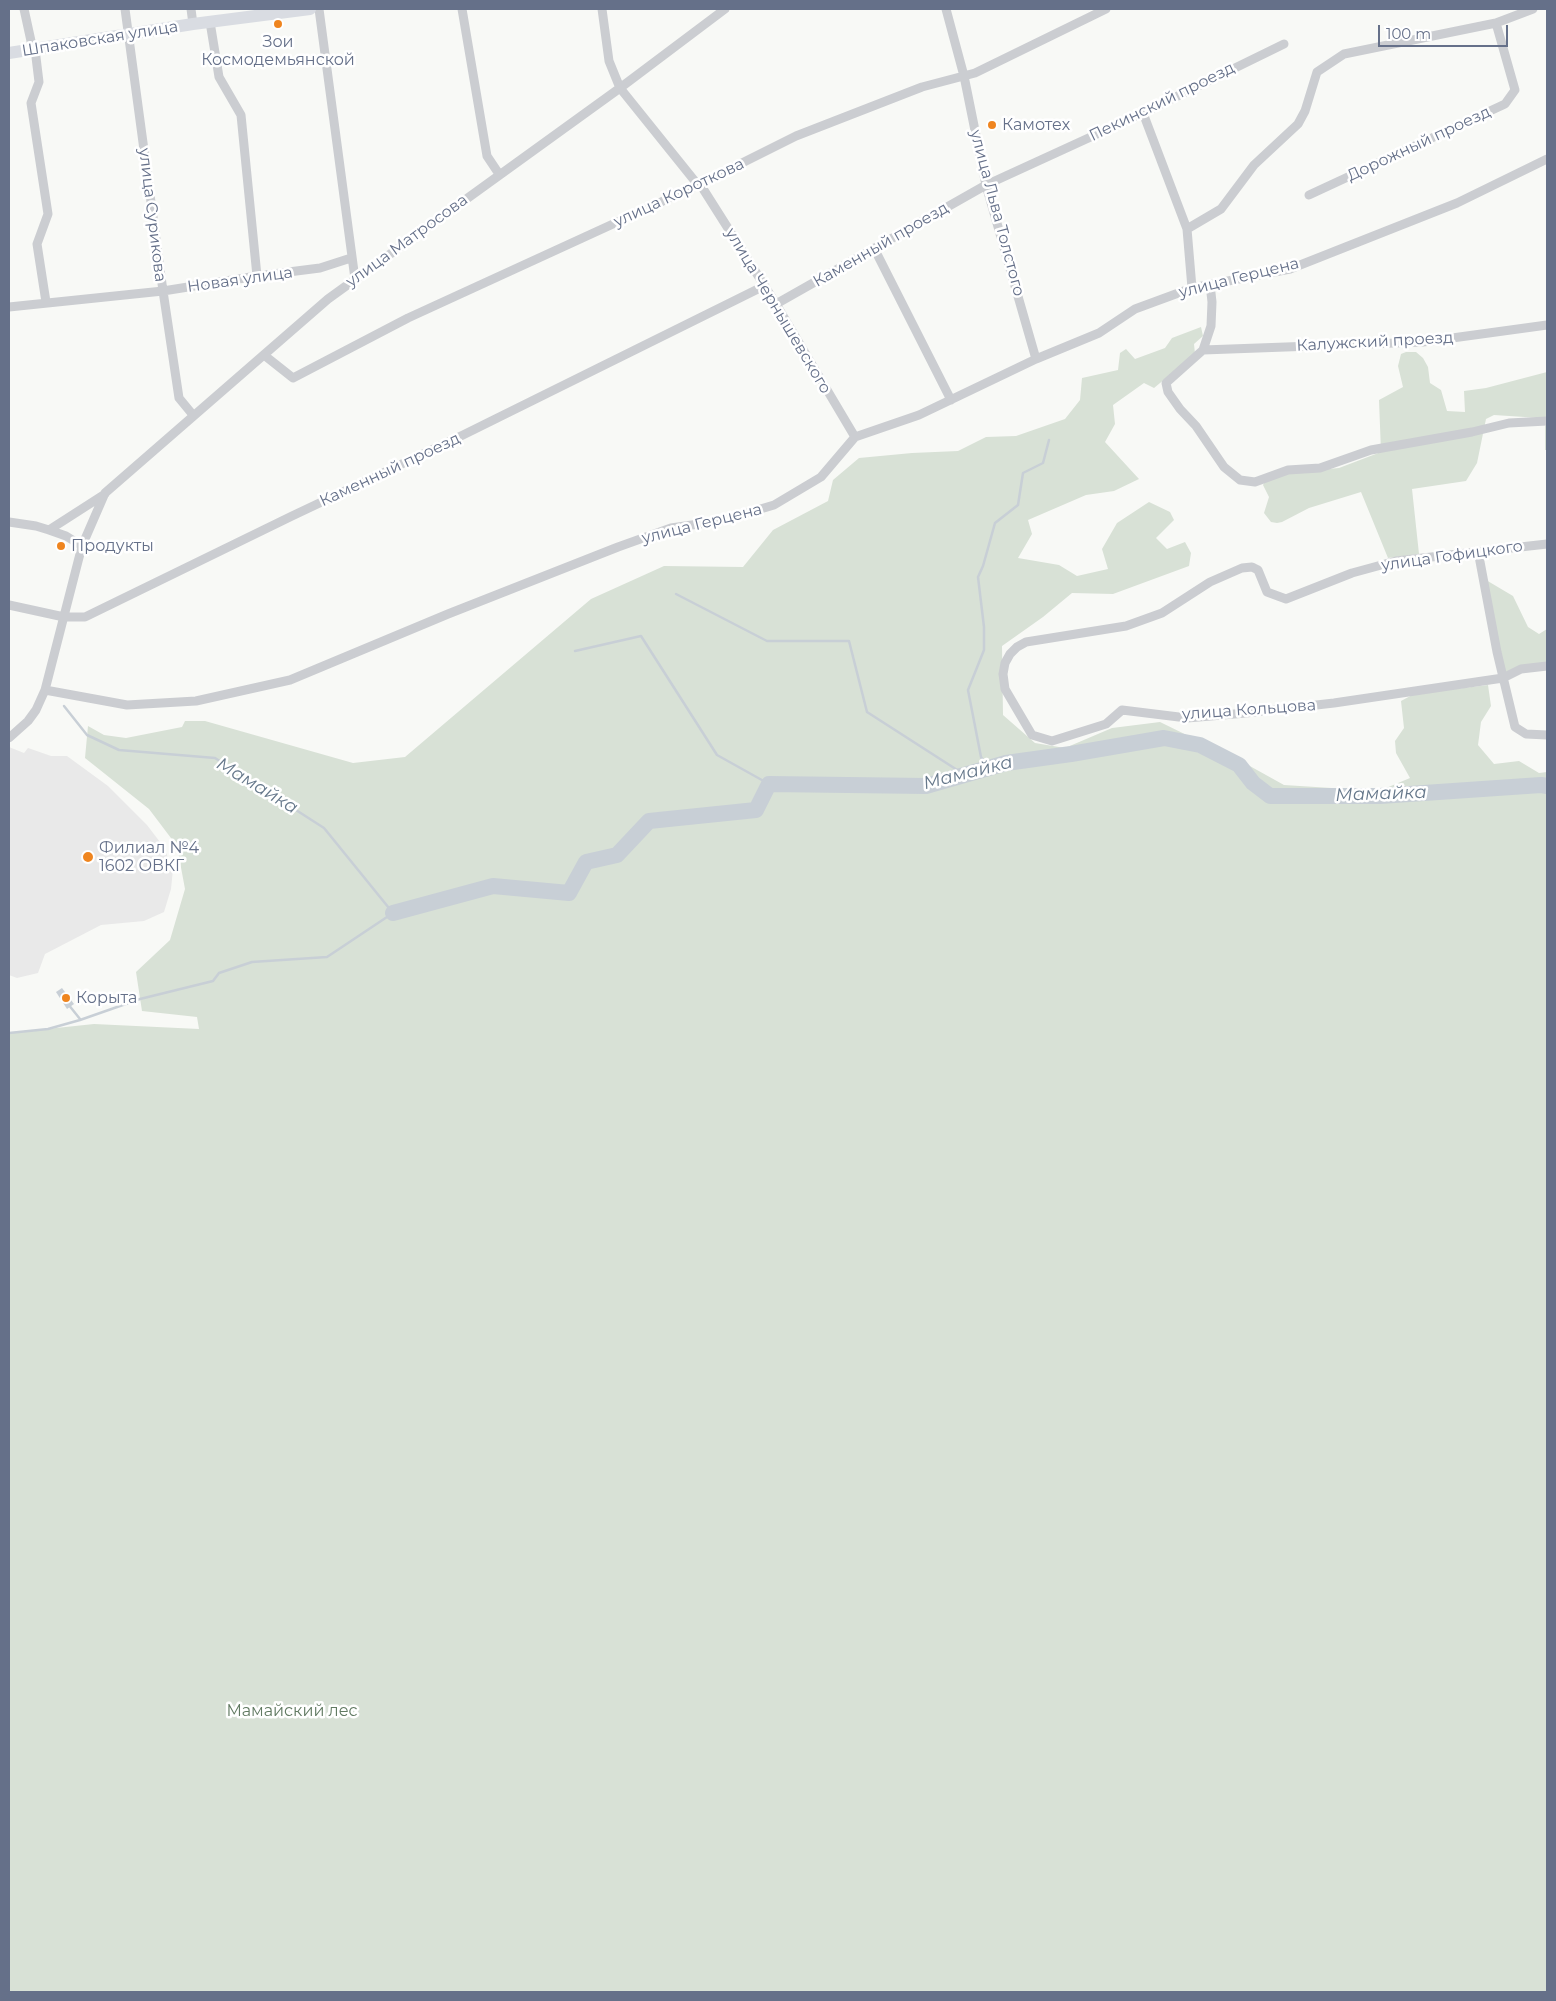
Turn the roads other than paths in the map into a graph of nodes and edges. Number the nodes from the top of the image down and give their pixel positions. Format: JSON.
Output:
{"nodes":[{"id":1,"x":24,"y":9,"type":"edge"},
{"id":2,"x":125,"y":9,"type":"edge"},
{"id":3,"x":192,"y":9,"type":"edge"},
{"id":4,"x":310,"y":9,"type":"edge"},
{"id":5,"x":319,"y":9,"type":"edge"},
{"id":6,"x":462,"y":9,"type":"edge"},
{"id":7,"x":602,"y":9,"type":"edge"},
{"id":8,"x":725,"y":9,"type":"edge"},
{"id":9,"x":946,"y":9,"type":"edge"},
{"id":10,"x":1106,"y":9,"type":"edge"},
{"id":11,"x":1533,"y":9,"type":"edge"},
{"id":12,"x":210,"y":22,"type":"junction"},
{"id":13,"x":1496,"y":23,"type":"junction"},
{"id":14,"x":193,"y":24,"type":"junction"},
{"id":15,"x":129,"y":34,"type":"junction"},
{"id":16,"x":1284,"y":44,"type":"dead end"},
{"id":17,"x":34,"y":49,"type":"junction"},
{"id":18,"x":9,"y":53,"type":"edge"},
{"id":19,"x":964,"y":76,"type":"junction"},
{"id":20,"x":620,"y":88,"type":"junction"},
{"id":21,"x":1143,"y":113,"type":"junction"},
{"id":22,"x":1547,"y":159,"type":"edge"},
{"id":23,"x":499,"y":174,"type":"junction"},
{"id":24,"x":699,"y":185,"type":"junction"},
{"id":25,"x":986,"y":185,"type":"junction"},
{"id":26,"x":1308,"y":195,"type":"dead end"},
{"id":27,"x":1187,"y":229,"type":"junction"},
{"id":28,"x":874,"y":248,"type":"junction"},
{"id":29,"x":351,"y":258,"type":"junction"},
{"id":30,"x":257,"y":276,"type":"junction"},
{"id":31,"x":355,"y":279,"type":"junction"},
{"id":32,"x":1210,"y":284,"type":"junction"},
{"id":33,"x":764,"y":286,"type":"junction"},
{"id":34,"x":1192,"y":288,"type":"junction"},
{"id":35,"x":162,"y":291,"type":"junction"},
{"id":36,"x":46,"y":302,"type":"junction"},
{"id":37,"x":776,"y":304,"type":"junction"},
{"id":38,"x":9,"y":307,"type":"edge"},
{"id":39,"x":1547,"y":325,"type":"edge"},
{"id":40,"x":1202,"y":350,"type":"junction"},
{"id":41,"x":264,"y":355,"type":"junction"},
{"id":42,"x":1036,"y":359,"type":"junction"},
{"id":43,"x":950,"y":400,"type":"junction"},
{"id":44,"x":193,"y":415,"type":"junction"},
{"id":45,"x":1547,"y":421,"type":"edge"},
{"id":46,"x":855,"y":437,"type":"junction"},
{"id":47,"x":105,"y":493,"type":"junction"},
{"id":48,"x":9,"y":522,"type":"edge"},
{"id":49,"x":49,"y":530,"type":"junction"},
{"id":50,"x":1547,"y":544,"type":"edge"},
{"id":51,"x":82,"y":546,"type":"junction"},
{"id":52,"x":1478,"y":551,"type":"junction"},
{"id":53,"x":9,"y":605,"type":"edge"},
{"id":54,"x":64,"y":617,"type":"junction"},
{"id":55,"x":1010,"y":654,"type":"joint"},
{"id":56,"x":1547,"y":666,"type":"edge"},
{"id":57,"x":1503,"y":678,"type":"junction"},
{"id":58,"x":45,"y":690,"type":"junction"},
{"id":59,"x":1547,"y":735,"type":"edge"},
{"id":60,"x":9,"y":738,"type":"edge"}],
"edges":[{"from":1,"to":17,"type":"street"},
{"from":2,"to":15,"type":"street","name":"улица Сурикова"},
{"from":3,"to":14,"type":"street"},
{"from":4,"to":12,"type":"main road","name":"Шпаковская улица"},
{"from":5,"to":29,"type":"street"},
{"from":6,"to":23,"type":"street"},
{"from":7,"to":20,"type":"street","name":"улица Чернышевского"},
{"from":8,"to":20,"type":"street","name":"улица Матросова"},
{"from":9,"to":19,"type":"street","name":"улица Льва Толстого"},
{"from":10,"to":19,"type":"street","name":"улица Короткова"},
{"from":11,"to":13,"type":"street"},
{"from":12,"to":14,"type":"main road","name":"Шпаковская улица"},
{"from":12,"to":30,"type":"street"},
{"from":13,"to":26,"type":"street","name":"Дорожный проезд"},
{"from":13,"to":27,"type":"street"},
{"from":14,"to":15,"type":"main road","name":"Шпаковская улица"},
{"from":15,"to":17,"type":"main road","name":"Шпаковская улица"},
{"from":15,"to":35,"type":"street","name":"улица Сурикова"},
{"from":16,"to":21,"type":"street","name":"Пекинский проезд"},
{"from":17,"to":18,"type":"main road","name":"Шпаковская улица"},
{"from":17,"to":36,"type":"street"},
{"from":19,"to":24,"type":"street","name":"улица Короткова"},
{"from":19,"to":25,"type":"street","name":"улица Льва Толстого"},
{"from":20,"to":23,"type":"street","name":"улица Матросова"},
{"from":20,"to":24,"type":"street","name":"улица Чернышевского"},
{"from":21,"to":25,"type":"street","name":"Пекинский проезд"},
{"from":21,"to":27,"type":"street"},
{"from":22,"to":32,"type":"street","name":"улица Герцена"},
{"from":23,"to":31,"type":"street","name":"улица Матросова"},
{"from":24,"to":33,"type":"street","name":"улица Чернышевского"},
{"from":24,"to":41,"type":"street","name":"улица Короткова"},
{"from":25,"to":28,"type":"street","name":"Каменный проезд"},
{"from":25,"to":42,"type":"street","name":"улица Льва Толстого"},
{"from":27,"to":34,"type":"street"},
{"from":28,"to":37,"type":"street","name":"Каменный проезд"},
{"from":28,"to":43,"type":"street"},
{"from":29,"to":30,"type":"street","name":"Новая улица"},
{"from":29,"to":31,"type":"street"},
{"from":30,"to":35,"type":"street","name":"Новая улица"},
{"from":31,"to":41,"type":"street","name":"улица Матросова"},
{"from":32,"to":34,"type":"street","name":"улица Герцена"},
{"from":32,"to":40,"type":"street"},
{"from":33,"to":37,"type":"street","name":"улица Чернышевского"},
{"from":33,"to":54,"type":"street","name":"Каменный проезд"},
{"from":34,"to":42,"type":"street","name":"улица Герцена"},
{"from":35,"to":36,"type":"street","name":"Новая улица"},
{"from":35,"to":44,"type":"street","name":"улица Сурикова"},
{"from":36,"to":38,"type":"street","name":"Новая улица"},
{"from":37,"to":46,"type":"street","name":"улица Чернышевского"},
{"from":39,"to":40,"type":"street","name":"Калужский проезд"},
{"from":40,"to":45,"type":"street"},
{"from":41,"to":44,"type":"street","name":"улица Матросова"},
{"from":42,"to":43,"type":"street","name":"улица Герцена"},
{"from":43,"to":46,"type":"street","name":"улица Герцена"},
{"from":44,"to":47,"type":"street","name":"улица Матросова"},
{"from":46,"to":58,"type":"street","name":"улица Герцена"},
{"from":47,"to":49,"type":"street","name":"улица Матросова"},
{"from":47,"to":51,"type":"street","name":"улица Матросова"},
{"from":48,"to":49,"type":"street"},
{"from":49,"to":51,"type":"street"},
{"from":50,"to":52,"type":"street","name":"улица Гофицкого"},
{"from":51,"to":54,"type":"street","name":"улица Матросова"},
{"from":52,"to":55,"type":"street","name":"улица Гофицкого"},
{"from":52,"to":57,"type":"street"},
{"from":53,"to":54,"type":"street","name":"Каменный проезд"},
{"from":54,"to":58,"type":"street","name":"улица Матросова"},
{"from":55,"to":57,"type":"street","name":"улица Кольцова"},
{"from":56,"to":57,"type":"street","name":"улица Кольцова"},
{"from":57,"to":59,"type":"street"},
{"from":58,"to":60,"type":"street"}]}
